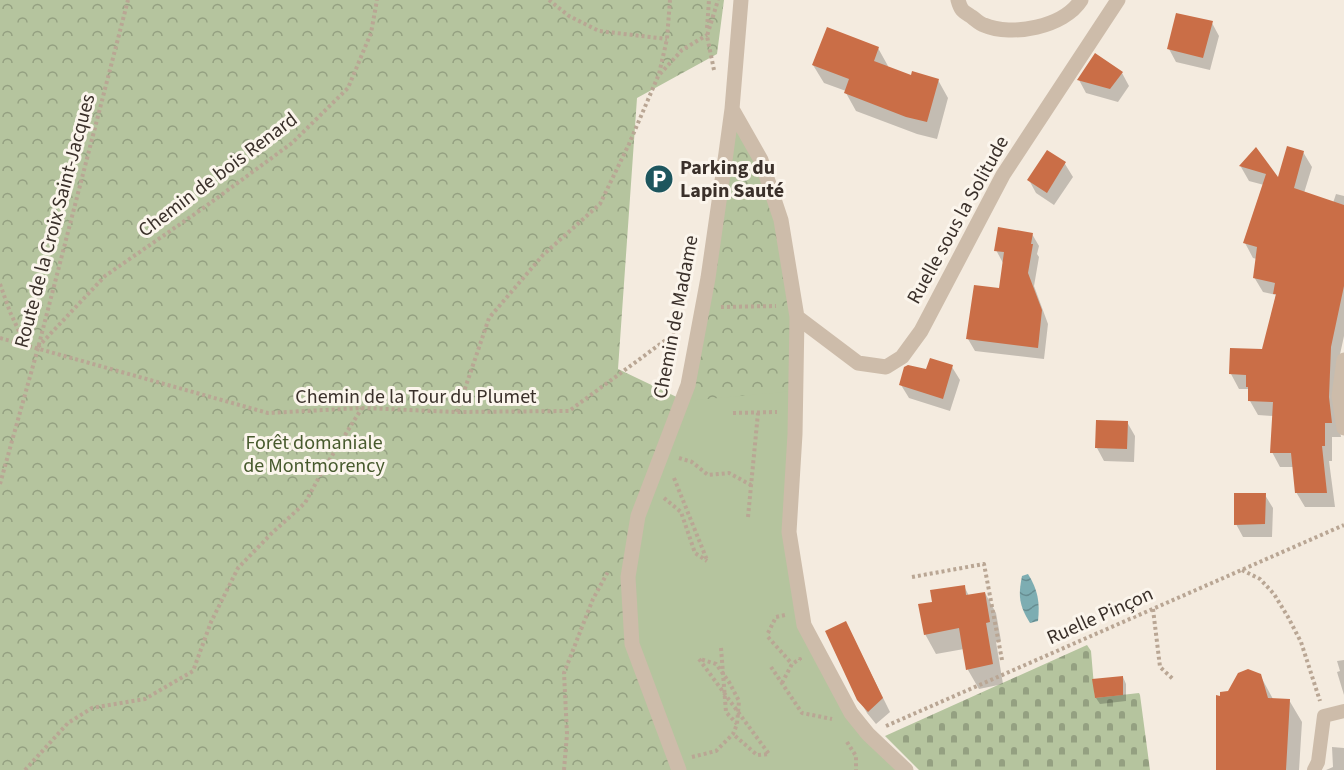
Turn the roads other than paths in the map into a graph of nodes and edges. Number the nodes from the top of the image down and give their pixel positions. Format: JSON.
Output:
{"nodes":[{"id":1,"x":741,"y":0,"type":"edge"},
{"id":2,"x":958,"y":0,"type":"edge"},
{"id":3,"x":1081,"y":0,"type":"edge"},
{"id":4,"x":1118,"y":0,"type":"edge"},
{"id":5,"x":732,"y":109,"type":"junction"},
{"id":6,"x":796,"y":311,"type":"junction"},
{"id":7,"x":1344,"y":360,"type":"edge"},
{"id":8,"x":1344,"y":428,"type":"edge"},
{"id":9,"x":1344,"y":711,"type":"edge"},
{"id":10,"x":684,"y":764,"type":"edge"},
{"id":11,"x":906,"y":770,"type":"edge"},
{"id":12,"x":1314,"y":770,"type":"edge"}],
"edges":[{"from":1,"to":5,"type":"street","name":"Chemin de Madame"},
{"from":2,"to":3,"type":"street"},
{"from":4,"to":6,"type":"street","name":"Ruelle sous la Solitude"},
{"from":5,"to":6,"type":"street"},
{"from":5,"to":10,"type":"street","name":"Chemin de Madame"},
{"from":6,"to":11,"type":"street"},
{"from":7,"to":8,"type":"street"},
{"from":9,"to":12,"type":"lane"}]}
